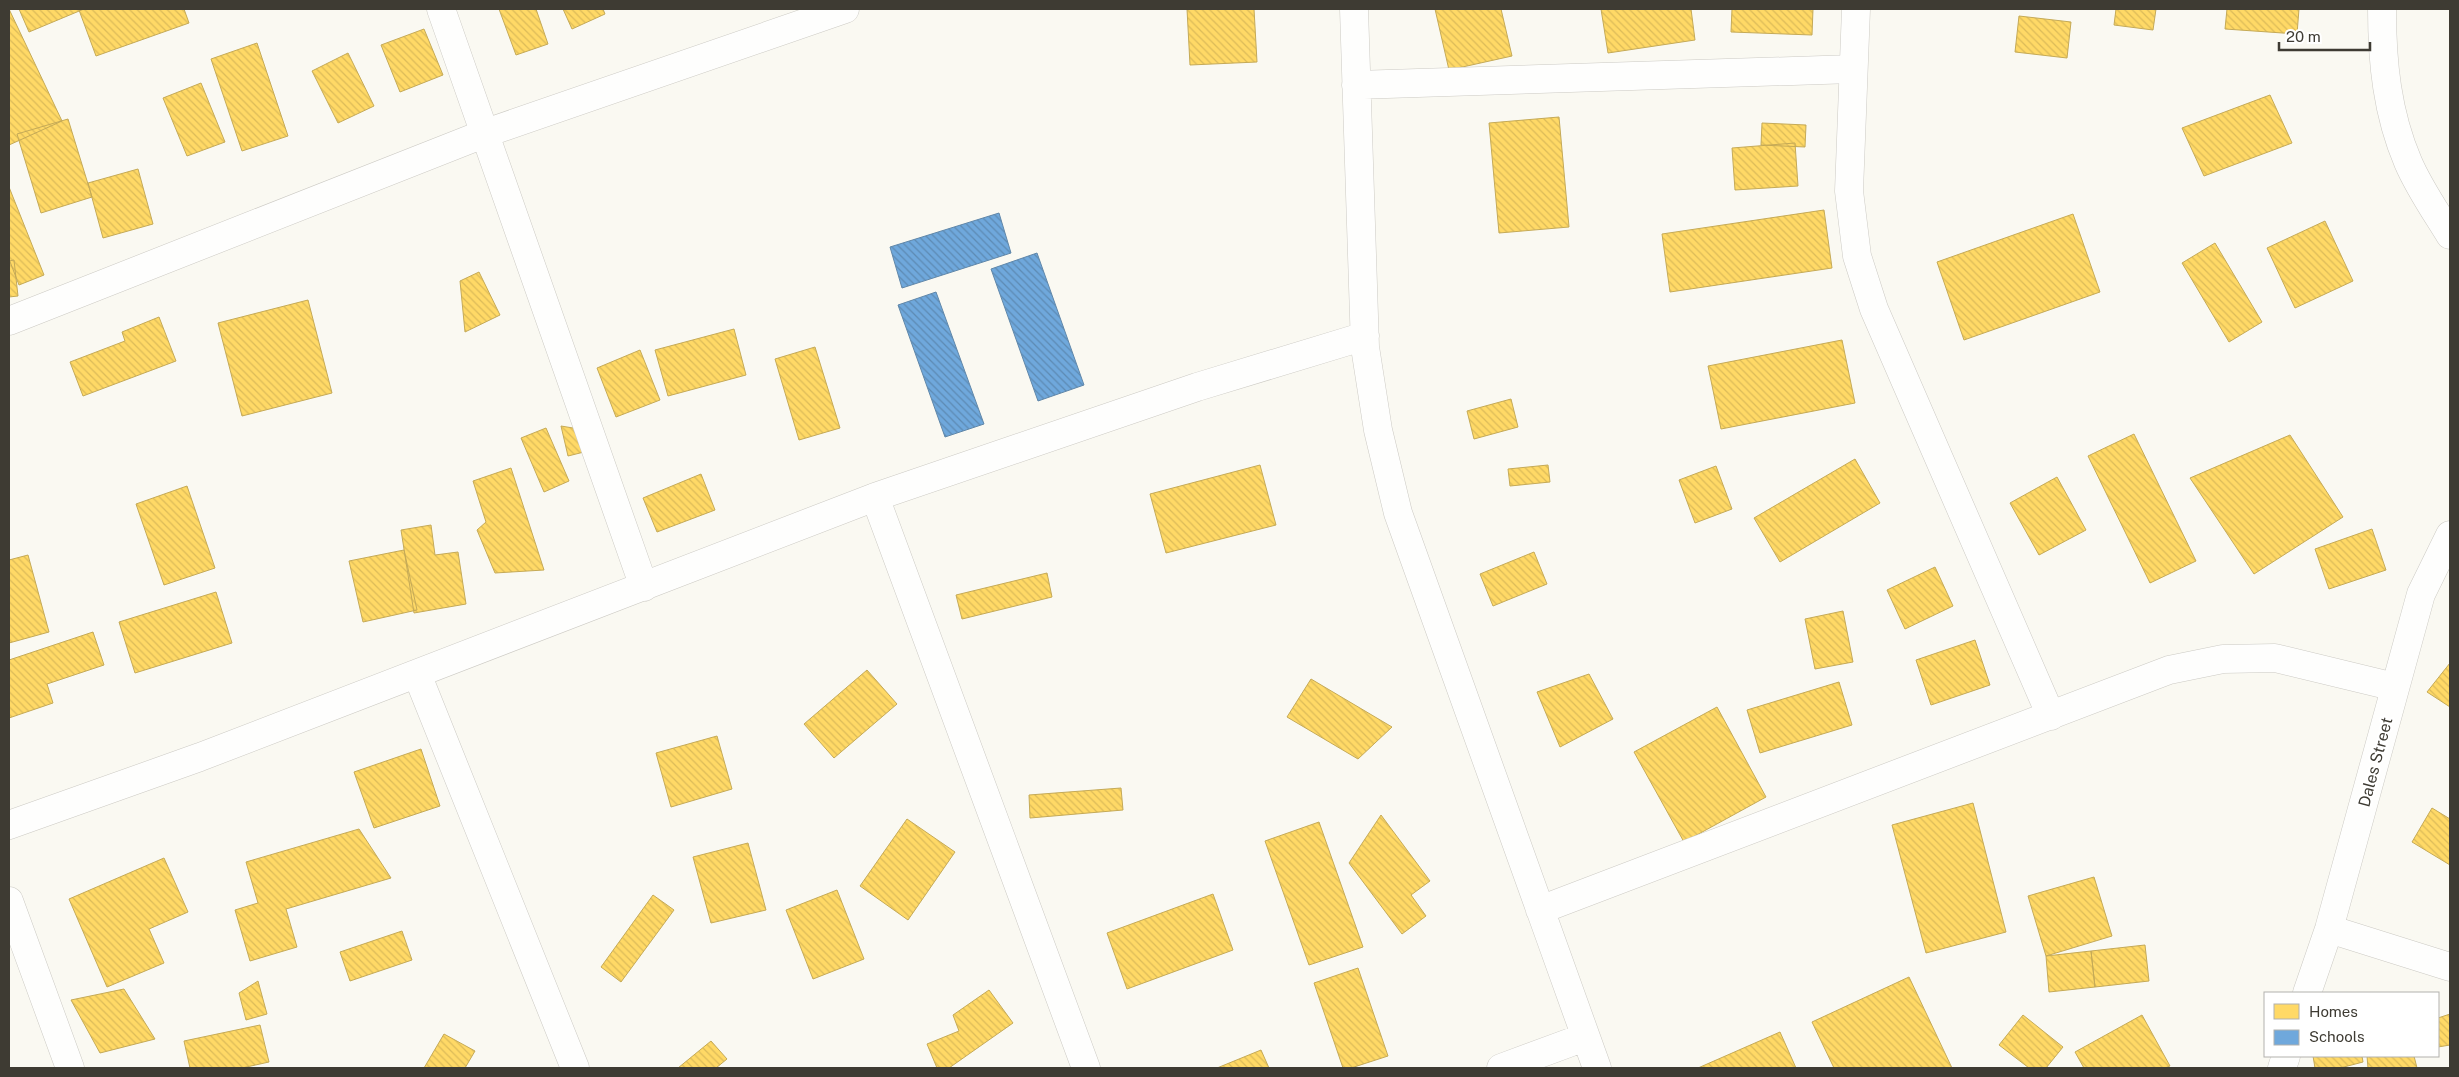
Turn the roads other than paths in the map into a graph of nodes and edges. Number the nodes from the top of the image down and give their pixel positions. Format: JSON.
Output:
{"nodes":[{"id":1,"x":441,"y":9,"type":"edge"},
{"id":2,"x":846,"y":9,"type":"edge"},
{"id":3,"x":1354,"y":9,"type":"edge"},
{"id":4,"x":1856,"y":9,"type":"edge"},
{"id":5,"x":2382,"y":9,"type":"edge"},
{"id":6,"x":1853,"y":69,"type":"junction"},
{"id":7,"x":1356,"y":85,"type":"junction"},
{"id":8,"x":486,"y":133,"type":"junction"},
{"id":9,"x":2450,"y":236,"type":"edge"},
{"id":10,"x":9,"y":321,"type":"edge"},
{"id":11,"x":1365,"y":336,"type":"junction"},
{"id":12,"x":875,"y":497,"type":"junction"},
{"id":13,"x":2450,"y":535,"type":"edge"},
{"id":14,"x":644,"y":587,"type":"junction"},
{"id":15,"x":417,"y":674,"type":"junction"},
{"id":16,"x":2395,"y":687,"type":"junction"},
{"id":17,"x":2051,"y":716,"type":"junction"},
{"id":18,"x":9,"y":825,"type":"edge"},
{"id":19,"x":9,"y":900,"type":"edge"},
{"id":20,"x":1540,"y":910,"type":"junction"},
{"id":21,"x":2329,"y":929,"type":"junction"},
{"id":22,"x":2450,"y":967,"type":"edge"},
{"id":23,"x":2307,"y":992,"type":"edge"},
{"id":24,"x":1585,"y":1037,"type":"junction"},
{"id":25,"x":70,"y":1068,"type":"edge"},
{"id":26,"x":575,"y":1068,"type":"edge"},
{"id":27,"x":1086,"y":1068,"type":"edge"},
{"id":28,"x":1501,"y":1068,"type":"edge"},
{"id":29,"x":1596,"y":1068,"type":"edge"}],
"edges":[{"from":1,"to":8,"type":"street"},
{"from":2,"to":8,"type":"street"},
{"from":3,"to":7,"type":"street"},
{"from":4,"to":6,"type":"street"},
{"from":5,"to":9,"type":"street"},
{"from":6,"to":7,"type":"street"},
{"from":6,"to":17,"type":"street"},
{"from":7,"to":11,"type":"street"},
{"from":8,"to":10,"type":"street"},
{"from":8,"to":14,"type":"street"},
{"from":11,"to":12,"type":"street"},
{"from":11,"to":20,"type":"street"},
{"from":12,"to":14,"type":"street"},
{"from":12,"to":27,"type":"street"},
{"from":13,"to":16,"type":"street","name":"Dales Street"},
{"from":14,"to":15,"type":"street"},
{"from":15,"to":18,"type":"street"},
{"from":15,"to":26,"type":"street"},
{"from":16,"to":17,"type":"street"},
{"from":16,"to":21,"type":"street","name":"Dales Street"},
{"from":17,"to":20,"type":"street"},
{"from":19,"to":25,"type":"street"},
{"from":20,"to":24,"type":"street"},
{"from":21,"to":22,"type":"street"},
{"from":21,"to":23,"type":"street","name":"Dales Street"},
{"from":24,"to":28,"type":"street"},
{"from":24,"to":29,"type":"street"}]}
